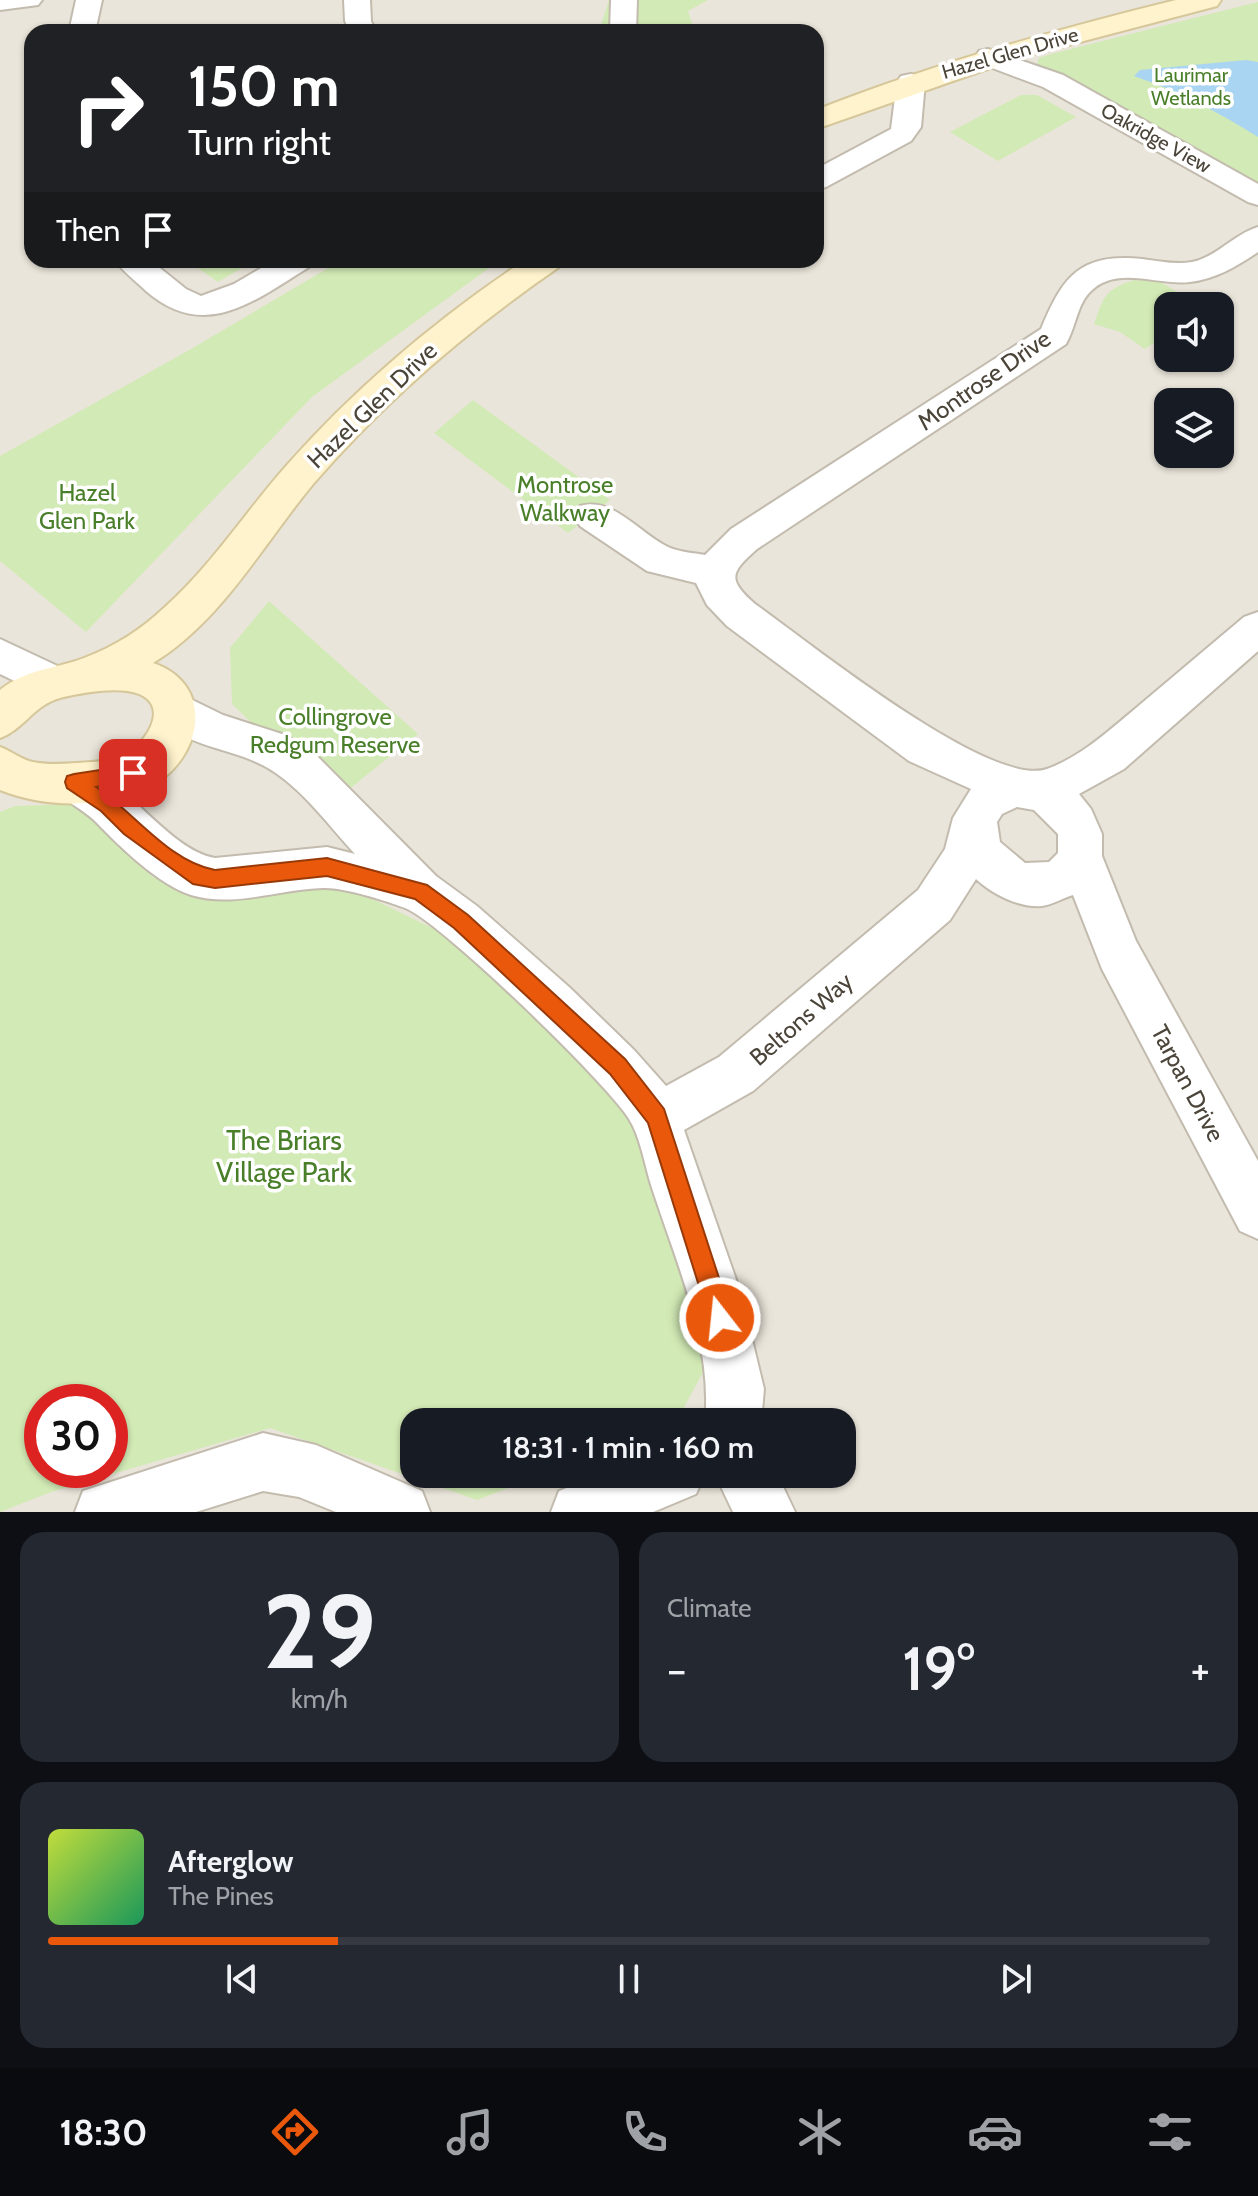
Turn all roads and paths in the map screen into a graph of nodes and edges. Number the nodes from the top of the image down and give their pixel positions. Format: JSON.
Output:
{"nodes":[{"id":1,"x":29,"y":0,"type":"edge"},
{"id":2,"x":89,"y":0,"type":"edge"},
{"id":3,"x":357,"y":0,"type":"edge"},
{"id":4,"x":624,"y":0,"type":"edge"},
{"id":5,"x":1208,"y":0,"type":"edge"},
{"id":6,"x":0,"y":2,"type":"edge"},
{"id":7,"x":84,"y":24,"type":"edge"},
{"id":8,"x":359,"y":24,"type":"edge"},
{"id":9,"x":623,"y":24,"type":"edge"},
{"id":10,"x":1023,"y":46,"type":"junction"},
{"id":11,"x":988,"y":57,"type":"junction"},
{"id":12,"x":1053,"y":81,"type":"junction"},
{"id":13,"x":911,"y":82,"type":"junction"},
{"id":14,"x":824,"y":117,"type":"edge"},
{"id":15,"x":824,"y":177,"type":"edge"},
{"id":16,"x":1258,"y":196,"type":"edge"},
{"id":17,"x":1258,"y":237,"type":"edge"},
{"id":18,"x":141,"y":268,"type":"edge"},
{"id":19,"x":284,"y":268,"type":"edge"},
{"id":20,"x":537,"y":268,"type":"edge"},
{"id":21,"x":593,"y":516,"type":"dead end"},
{"id":22,"x":715,"y":572,"type":"junction"},
{"id":23,"x":221,"y":575,"type":"junction"},
{"id":24,"x":1258,"y":628,"type":"edge"},
{"id":25,"x":0,"y":655,"type":"edge"},
{"id":26,"x":69,"y":679,"type":"junction"},
{"id":27,"x":173,"y":701,"type":"junction"},
{"id":28,"x":0,"y":720,"type":"edge"},
{"id":29,"x":924,"y":748,"type":"junction"},
{"id":30,"x":1109,"y":756,"type":"junction"},
{"id":31,"x":0,"y":766,"type":"edge"},
{"id":32,"x":63,"y":783,"type":"junction"},
{"id":33,"x":1023,"y":789,"type":"junction"},
{"id":34,"x":0,"y":799,"type":"edge"},
{"id":35,"x":974,"y":823,"type":"junction"},
{"id":36,"x":1081,"y":848,"type":"junction"},
{"id":37,"x":1035,"y":884,"type":"junction"},
{"id":38,"x":420,"y":891,"type":"junction"},
{"id":39,"x":934,"y":905,"type":"junction"},
{"id":40,"x":1118,"y":953,"type":"junction"},
{"id":41,"x":657,"y":1117,"type":"junction"},
{"id":42,"x":1258,"y":1213,"type":"edge"},
{"id":43,"x":734,"y":1408,"type":"edge"},
{"id":44,"x":641,"y":1488,"type":"edge"},
{"id":45,"x":752,"y":1488,"type":"edge"},
{"id":46,"x":104,"y":1512,"type":"edge"},
{"id":47,"x":401,"y":1512,"type":"edge"},
{"id":48,"x":580,"y":1512,"type":"edge"},
{"id":49,"x":766,"y":1512,"type":"edge"}],
"edges":[{"from":1,"to":6,"type":"street"},
{"from":2,"to":7,"type":"street"},
{"from":3,"to":8,"type":"street"},
{"from":4,"to":9,"type":"street"},
{"from":5,"to":10,"type":"street","name":"Hazel Glen Drive"},
{"from":10,"to":11,"type":"street","name":"Hazel Glen Drive"},
{"from":10,"to":12,"type":"street"},
{"from":11,"to":12,"type":"street"},
{"from":11,"to":13,"type":"street","name":"Hazel Glen Drive"},
{"from":12,"to":16,"type":"street","name":"Oakridge View"},
{"from":13,"to":14,"type":"street","name":"Hazel Glen Drive"},
{"from":13,"to":15,"type":"street"},
{"from":17,"to":22,"type":"street","name":"Montrose Drive"},
{"from":18,"to":19,"type":"street"},
{"from":20,"to":23,"type":"street","name":"Hazel Glen Drive"},
{"from":21,"to":22,"type":"street"},
{"from":22,"to":29,"type":"street"},
{"from":23,"to":26,"type":"street","name":"Hazel Glen Drive"},
{"from":23,"to":27,"type":"street","name":"Hazel Glen Drive"},
{"from":24,"to":30,"type":"street"},
{"from":25,"to":26,"type":"street"},
{"from":26,"to":27,"type":"street"},
{"from":26,"to":28,"type":"street","name":"Hazel Glen Drive"},
{"from":27,"to":32,"type":"street","name":"Hazel Glen Drive"},
{"from":27,"to":38,"type":"street"},
{"from":29,"to":33,"type":"street"},
{"from":29,"to":35,"type":"street"},
{"from":30,"to":33,"type":"street"},
{"from":30,"to":36,"type":"street"},
{"from":31,"to":32,"type":"street"},
{"from":32,"to":34,"type":"street"},
{"from":32,"to":38,"type":"street"},
{"from":33,"to":35,"type":"street"},
{"from":33,"to":36,"type":"street"},
{"from":35,"to":37,"type":"street"},
{"from":35,"to":39,"type":"street","name":"Beltons Way"},
{"from":36,"to":37,"type":"street"},
{"from":36,"to":40,"type":"street","name":"Tarpan Drive"},
{"from":37,"to":39,"type":"street","name":"Beltons Way"},
{"from":37,"to":40,"type":"street","name":"Tarpan Drive"},
{"from":38,"to":41,"type":"street"},
{"from":39,"to":41,"type":"street","name":"Beltons Way"},
{"from":40,"to":42,"type":"street","name":"Tarpan Drive"},
{"from":41,"to":43,"type":"street"},
{"from":44,"to":48,"type":"street"},
{"from":45,"to":49,"type":"street"},
{"from":46,"to":47,"type":"street"}]}
